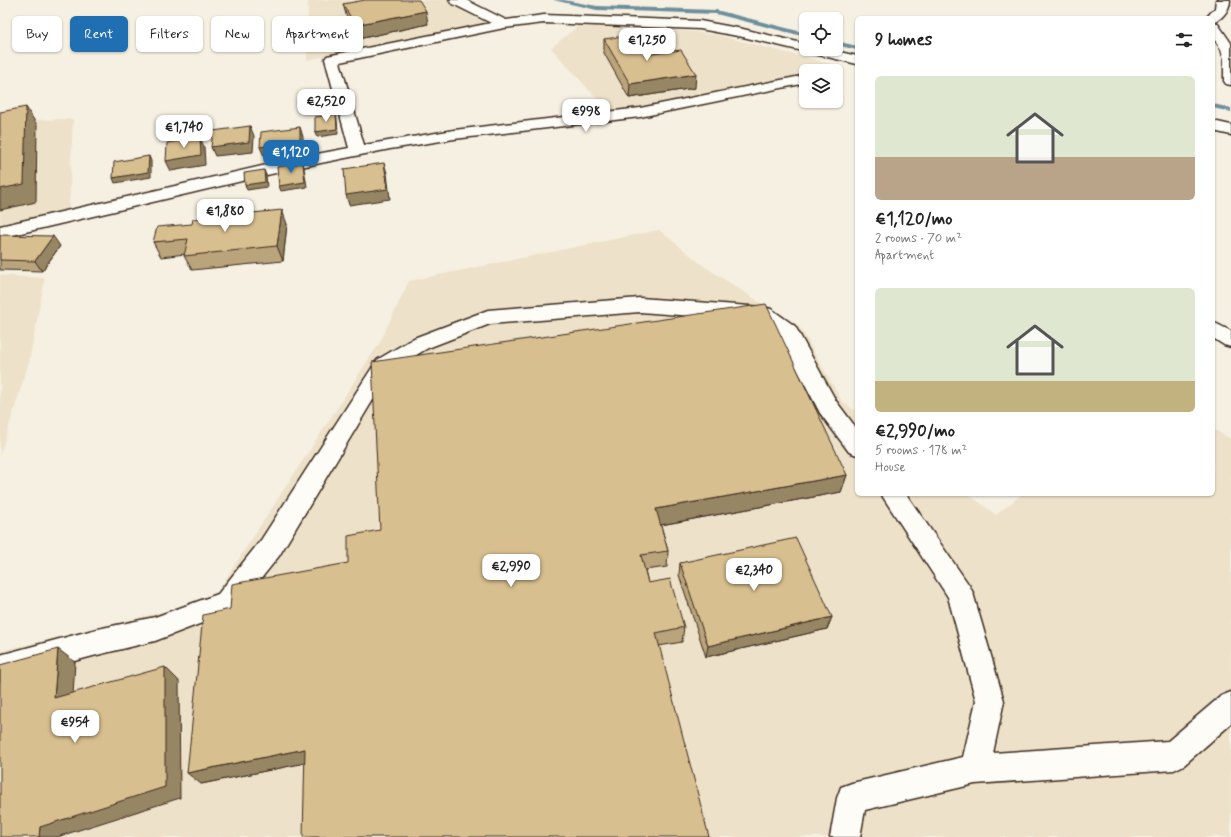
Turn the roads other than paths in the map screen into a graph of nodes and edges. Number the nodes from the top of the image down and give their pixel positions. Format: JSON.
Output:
{"nodes":[{"id":1,"x":456,"y":0,"type":"edge"},
{"id":2,"x":1226,"y":3,"type":"edge"},
{"id":3,"x":1215,"y":16,"type":"edge"},
{"id":4,"x":504,"y":24,"type":"junction"},
{"id":5,"x":1215,"y":30,"type":"edge"},
{"id":6,"x":799,"y":47,"type":"edge"},
{"id":7,"x":839,"y":56,"type":"edge"},
{"id":8,"x":855,"y":60,"type":"edge"},
{"id":9,"x":855,"y":65,"type":"edge"},
{"id":10,"x":843,"y":69,"type":"edge"},
{"id":11,"x":799,"y":80,"type":"edge"},
{"id":12,"x":1231,"y":81,"type":"edge"},
{"id":13,"x":1215,"y":126,"type":"edge"},
{"id":14,"x":1231,"y":130,"type":"edge"},
{"id":15,"x":358,"y":150,"type":"junction"},
{"id":16,"x":0,"y":232,"type":"edge"},
{"id":17,"x":1215,"y":330,"type":"edge"},
{"id":18,"x":1231,"y":340,"type":"edge"},
{"id":19,"x":855,"y":443,"type":"edge"},
{"id":20,"x":894,"y":496,"type":"edge"},
{"id":21,"x":0,"y":668,"type":"edge"},
{"id":22,"x":1231,"y":706,"type":"edge"},
{"id":23,"x":975,"y":769,"type":"junction"},
{"id":24,"x":845,"y":837,"type":"edge"}],
"edges":[{"from":1,"to":4,"type":"street"},
{"from":2,"to":3,"type":"street"},
{"from":4,"to":6,"type":"street"},
{"from":4,"to":15,"type":"street"},
{"from":5,"to":12,"type":"street"},
{"from":7,"to":8,"type":"street"},
{"from":9,"to":10,"type":"street"},
{"from":11,"to":15,"type":"street"},
{"from":13,"to":14,"type":"street"},
{"from":15,"to":16,"type":"street"},
{"from":17,"to":18,"type":"street"},
{"from":19,"to":21,"type":"street"},
{"from":20,"to":23,"type":"street"},
{"from":22,"to":23,"type":"street"},
{"from":23,"to":24,"type":"street"}]}
